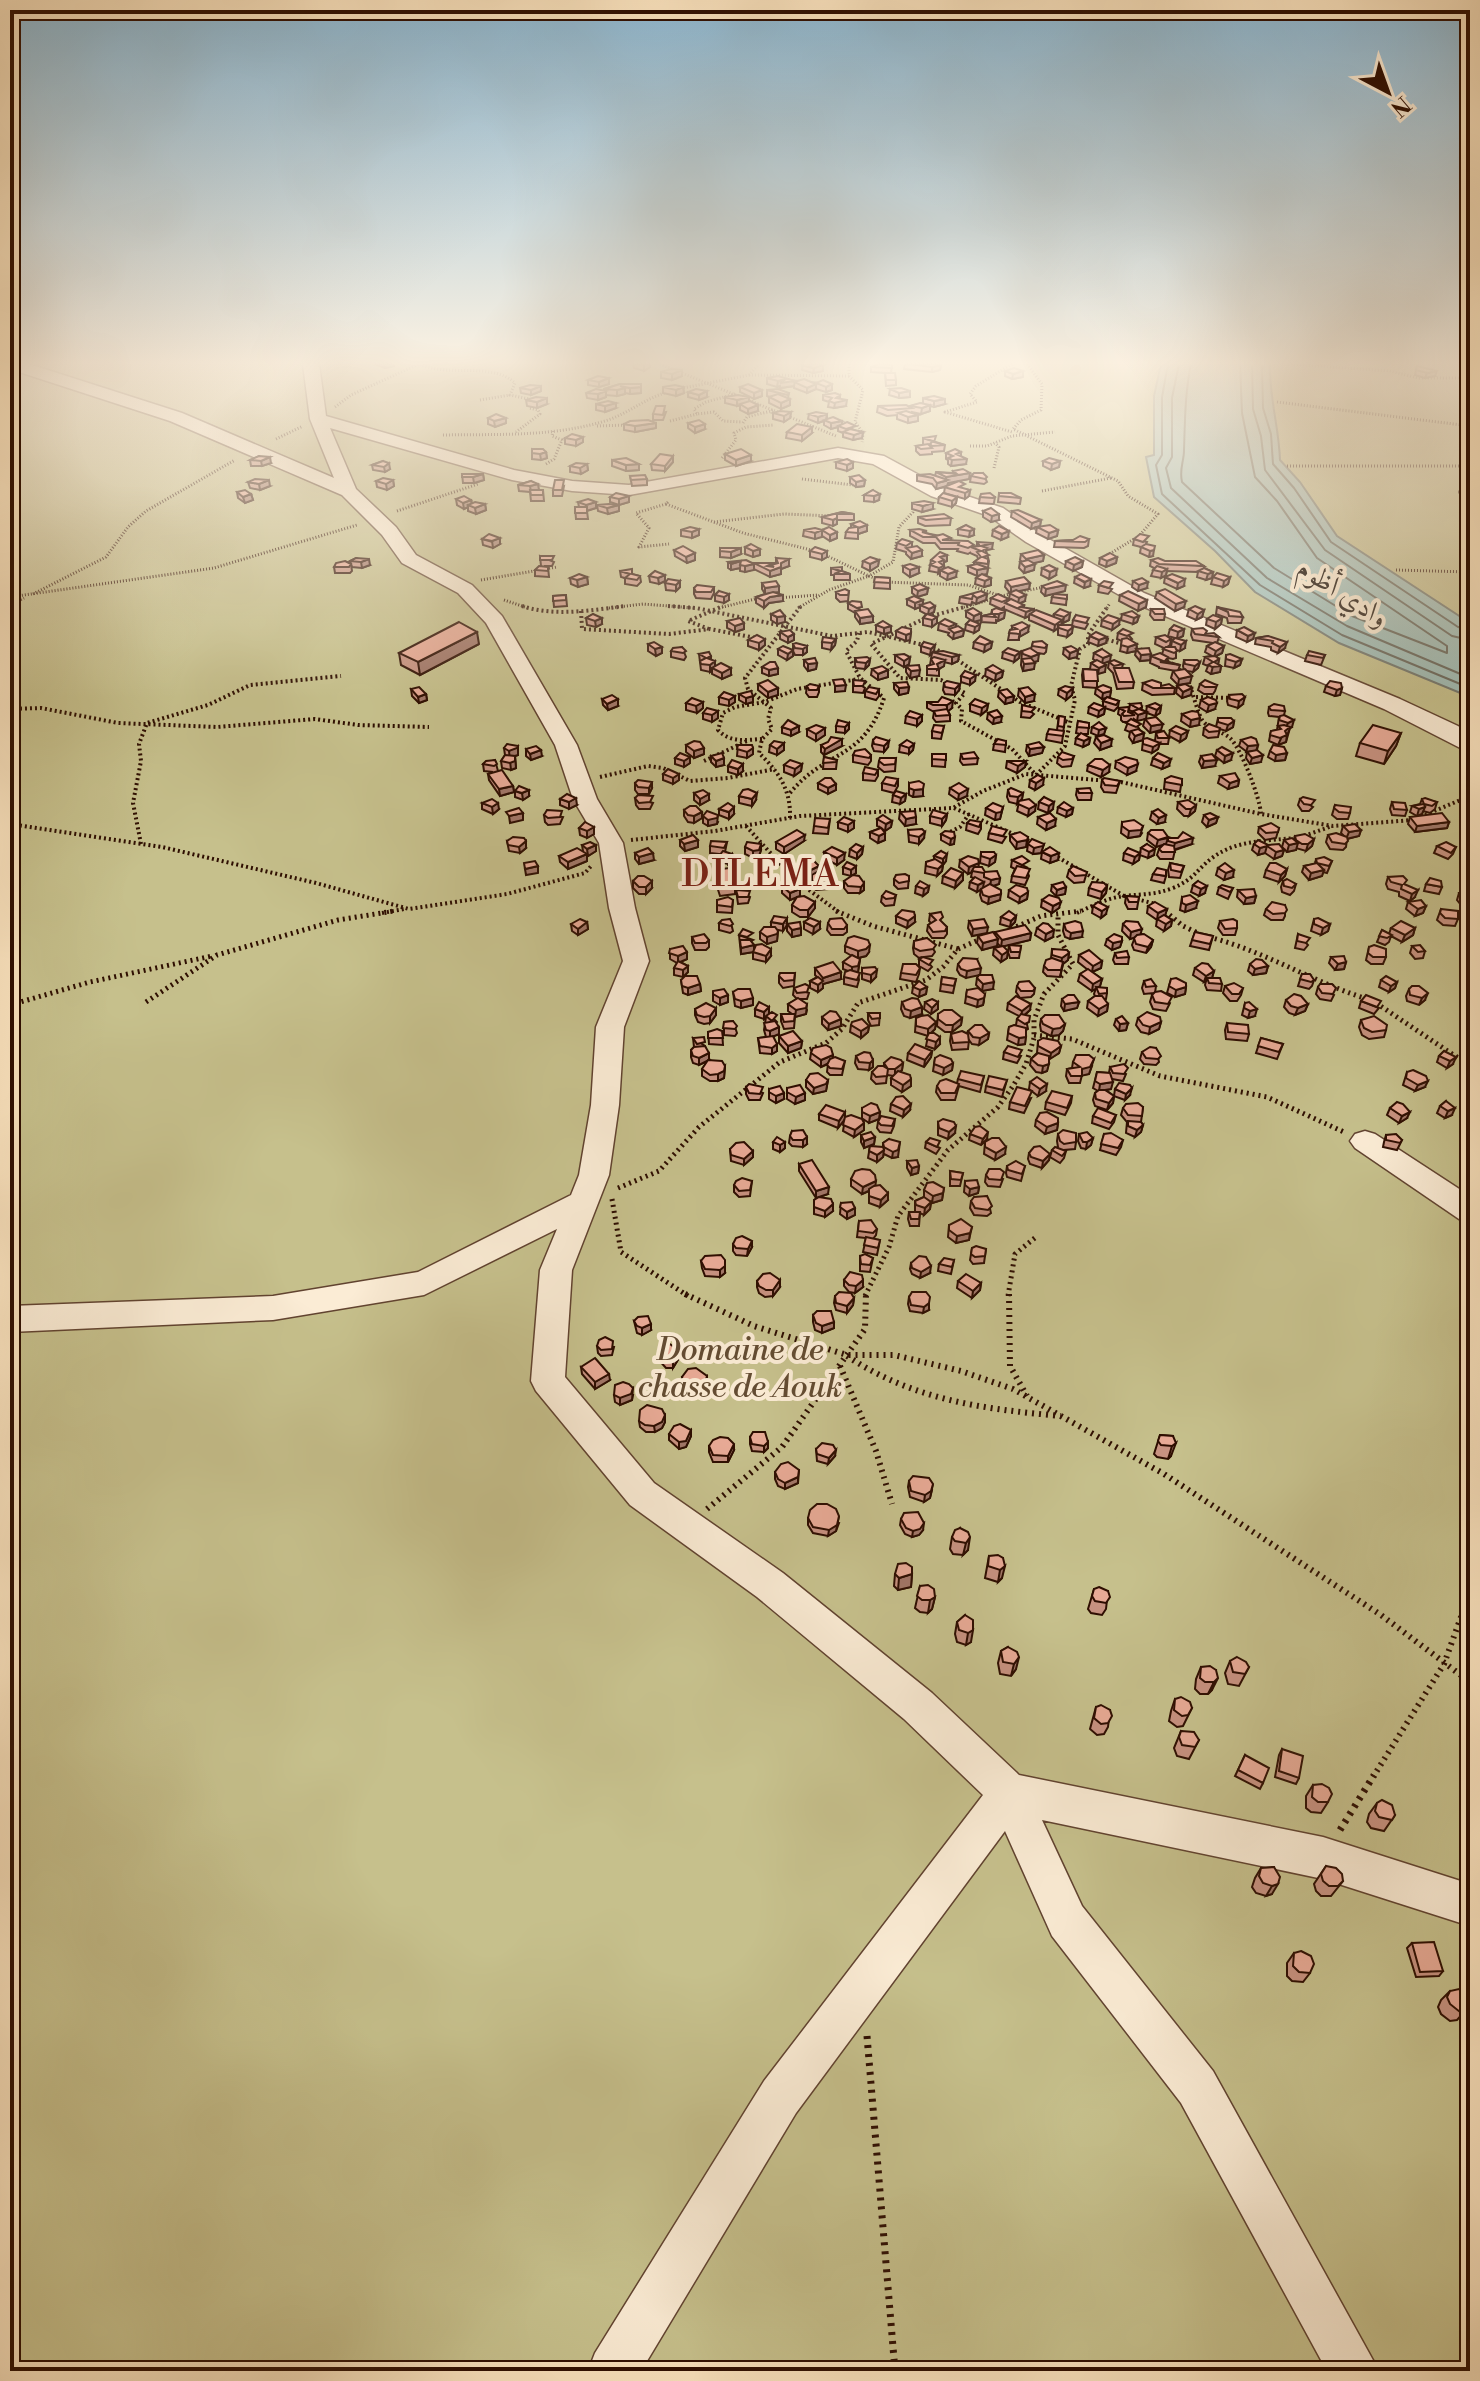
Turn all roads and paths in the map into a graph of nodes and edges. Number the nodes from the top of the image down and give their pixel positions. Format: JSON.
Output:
{"nodes":[{"id":1,"x":210,"y":475,"type":"edge"},
{"id":2,"x":312,"y":475,"type":"edge"},
{"id":3,"x":341,"y":475,"type":"edge"},
{"id":4,"x":512,"y":475,"type":"joint"},
{"id":5,"x":698,"y":475,"type":"edge"},
{"id":6,"x":719,"y":475,"type":"edge"},
{"id":7,"x":906,"y":475,"type":"edge"},
{"id":8,"x":1106,"y":475,"type":"edge"},
{"id":9,"x":1112,"y":478,"type":"junction"},
{"id":10,"x":693,"y":480,"type":"junction"},
{"id":11,"x":926,"y":486,"type":"junction"},
{"id":12,"x":348,"y":491,"type":"junction"},
{"id":13,"x":1042,"y":491,"type":"dead end"},
{"id":14,"x":1458,"y":492,"type":"dead end"},
{"id":15,"x":1470,"y":492,"type":"edge"},
{"id":16,"x":666,"y":504,"type":"junction"},
{"id":17,"x":839,"y":516,"type":"edge"},
{"id":18,"x":376,"y":519,"type":"junction"},
{"id":19,"x":713,"y":522,"type":"junction"},
{"id":20,"x":669,"y":544,"type":"dead end"},
{"id":21,"x":557,"y":567,"type":"dead end"},
{"id":22,"x":1091,"y":568,"type":"junction"},
{"id":23,"x":1396,"y":570,"type":"dead end"},
{"id":24,"x":1470,"y":572,"type":"edge"},
{"id":25,"x":869,"y":576,"type":"junction"},
{"id":26,"x":462,"y":587,"type":"junction"},
{"id":27,"x":1122,"y":587,"type":"junction"},
{"id":28,"x":822,"y":595,"type":"junction"},
{"id":29,"x":1001,"y":596,"type":"junction"},
{"id":30,"x":10,"y":597,"type":"edge"},
{"id":31,"x":27,"y":597,"type":"junction"},
{"id":32,"x":10,"y":605,"type":"edge"},
{"id":33,"x":581,"y":611,"type":"junction"},
{"id":34,"x":709,"y":611,"type":"junction"},
{"id":35,"x":781,"y":628,"type":"junction"},
{"id":36,"x":710,"y":629,"type":"junction"},
{"id":37,"x":859,"y":633,"type":"junction"},
{"id":38,"x":1089,"y":634,"type":"junction"},
{"id":39,"x":883,"y":637,"type":"junction"},
{"id":40,"x":773,"y":639,"type":"junction"},
{"id":41,"x":341,"y":676,"type":"dead end"},
{"id":42,"x":859,"y":679,"type":"junction"},
{"id":43,"x":1196,"y":697,"type":"junction"},
{"id":44,"x":1236,"y":698,"type":"edge"},
{"id":45,"x":765,"y":702,"type":"junction"},
{"id":46,"x":10,"y":709,"type":"edge"},
{"id":47,"x":147,"y":723,"type":"junction"},
{"id":48,"x":1070,"y":723,"type":"junction"},
{"id":49,"x":429,"y":727,"type":"dead end"},
{"id":50,"x":752,"y":739,"type":"junction"},
{"id":51,"x":762,"y":739,"type":"junction"},
{"id":52,"x":1470,"y":746,"type":"edge"},
{"id":53,"x":704,"y":761,"type":"dead end"},
{"id":54,"x":775,"y":769,"type":"junction"},
{"id":55,"x":1036,"y":775,"type":"junction"},
{"id":56,"x":579,"y":781,"type":"junction"},
{"id":57,"x":790,"y":793,"type":"junction"},
{"id":58,"x":1470,"y":796,"type":"edge"},
{"id":59,"x":953,"y":808,"type":"junction"},
{"id":60,"x":969,"y":814,"type":"junction"},
{"id":61,"x":1261,"y":814,"type":"junction"},
{"id":62,"x":790,"y":818,"type":"junction"},
{"id":63,"x":10,"y":824,"type":"edge"},
{"id":64,"x":745,"y":826,"type":"junction"},
{"id":65,"x":1333,"y":826,"type":"junction"},
{"id":66,"x":944,"y":835,"type":"edge"},
{"id":67,"x":611,"y":843,"type":"junction"},
{"id":68,"x":141,"y":844,"type":"junction"},
{"id":69,"x":1124,"y":896,"type":"junction"},
{"id":70,"x":409,"y":909,"type":"junction"},
{"id":71,"x":1058,"y":917,"type":"junction"},
{"id":72,"x":1002,"y":932,"type":"edge"},
{"id":73,"x":992,"y":935,"type":"edge"},
{"id":74,"x":958,"y":949,"type":"junction"},
{"id":75,"x":217,"y":955,"type":"junction"},
{"id":76,"x":146,"y":1002,"type":"dead end"},
{"id":77,"x":10,"y":1005,"type":"edge"},
{"id":78,"x":1034,"y":1035,"type":"junction"},
{"id":79,"x":1470,"y":1066,"type":"edge"},
{"id":80,"x":1365,"y":1141,"type":"joint"},
{"id":81,"x":583,"y":1202,"type":"junction"},
{"id":82,"x":1470,"y":1211,"type":"edge"},
{"id":83,"x":1036,"y":1237,"type":"dead end"},
{"id":84,"x":10,"y":1319,"type":"edge"},
{"id":85,"x":847,"y":1355,"type":"junction"},
{"id":86,"x":840,"y":1365,"type":"junction"},
{"id":87,"x":1027,"y":1397,"type":"junction"},
{"id":88,"x":1063,"y":1416,"type":"junction"},
{"id":89,"x":892,"y":1504,"type":"dead end"},
{"id":90,"x":687,"y":1526,"type":"junction"},
{"id":91,"x":1470,"y":1592,"type":"edge"},
{"id":92,"x":1444,"y":1664,"type":"junction"},
{"id":93,"x":1470,"y":1682,"type":"edge"},
{"id":94,"x":1009,"y":1793,"type":"junction"},
{"id":95,"x":1323,"y":1858,"type":"junction"},
{"id":96,"x":1470,"y":1905,"type":"edge"},
{"id":97,"x":863,"y":1987,"type":"junction"},
{"id":98,"x":613,"y":2371,"type":"edge"},
{"id":99,"x":895,"y":2371,"type":"edge"},
{"id":100,"x":1354,"y":2371,"type":"edge"}],
"edges":[{"from":1,"to":31,"type":"path"},
{"from":2,"to":12,"type":"street"},
{"from":3,"to":12,"type":"street"},
{"from":4,"to":10,"type":"street"},
{"from":4,"to":18,"type":"path"},
{"from":5,"to":10,"type":"path"},
{"from":6,"to":10,"type":"street"},
{"from":7,"to":11,"type":"street"},
{"from":8,"to":9,"type":"path"},
{"from":9,"to":13,"type":"path"},
{"from":9,"to":22,"type":"path"},
{"from":10,"to":16,"type":"path"},
{"from":11,"to":22,"type":"street"},
{"from":11,"to":25,"type":"path"},
{"from":12,"to":18,"type":"street"},
{"from":14,"to":15,"type":"path"},
{"from":16,"to":19,"type":"path"},
{"from":16,"to":20,"type":"path"},
{"from":17,"to":19,"type":"path"},
{"from":18,"to":26,"type":"street"},
{"from":18,"to":31,"type":"path"},
{"from":19,"to":25,"type":"path"},
{"from":21,"to":26,"type":"path"},
{"from":22,"to":27,"type":"street"},
{"from":22,"to":29,"type":"path"},
{"from":23,"to":24,"type":"path"},
{"from":25,"to":28,"type":"path"},
{"from":25,"to":29,"type":"path"},
{"from":26,"to":33,"type":"path"},
{"from":26,"to":56,"type":"street"},
{"from":27,"to":38,"type":"path"},
{"from":27,"to":52,"type":"street"},
{"from":28,"to":34,"type":"path"},
{"from":28,"to":35,"type":"path"},
{"from":29,"to":39,"type":"path"},
{"from":30,"to":31,"type":"path"},
{"from":31,"to":32,"type":"path"},
{"from":33,"to":34,"type":"path"},
{"from":33,"to":36,"type":"path"},
{"from":34,"to":35,"type":"path"},
{"from":34,"to":36,"type":"path"},
{"from":35,"to":37,"type":"path"},
{"from":35,"to":40,"type":"path"},
{"from":36,"to":40,"type":"path"},
{"from":37,"to":39,"type":"path"},
{"from":37,"to":42,"type":"path"},
{"from":38,"to":43,"type":"path"},
{"from":38,"to":48,"type":"path"},
{"from":39,"to":48,"type":"path"},
{"from":39,"to":55,"type":"path"},
{"from":40,"to":45,"type":"path"},
{"from":41,"to":47,"type":"path"},
{"from":42,"to":45,"type":"path"},
{"from":42,"to":57,"type":"path"},
{"from":43,"to":44,"type":"path"},
{"from":43,"to":61,"type":"path"},
{"from":45,"to":50,"type":"path"},
{"from":45,"to":51,"type":"path"},
{"from":46,"to":47,"type":"path"},
{"from":47,"to":49,"type":"path"},
{"from":47,"to":68,"type":"path"},
{"from":48,"to":55,"type":"path"},
{"from":50,"to":51,"type":"path"},
{"from":50,"to":53,"type":"path"},
{"from":51,"to":54,"type":"path"},
{"from":54,"to":56,"type":"path"},
{"from":54,"to":57,"type":"path"},
{"from":55,"to":59,"type":"path"},
{"from":55,"to":61,"type":"path"},
{"from":56,"to":67,"type":"street"},
{"from":57,"to":62,"type":"path"},
{"from":58,"to":65,"type":"path"},
{"from":59,"to":60,"type":"path"},
{"from":59,"to":62,"type":"path"},
{"from":60,"to":66,"type":"path"},
{"from":60,"to":69,"type":"path"},
{"from":61,"to":65,"type":"path"},
{"from":62,"to":64,"type":"path"},
{"from":63,"to":68,"type":"path"},
{"from":64,"to":67,"type":"path"},
{"from":64,"to":74,"type":"path"},
{"from":65,"to":69,"type":"path"},
{"from":67,"to":70,"type":"path"},
{"from":67,"to":81,"type":"street"},
{"from":68,"to":70,"type":"path"},
{"from":69,"to":71,"type":"path"},
{"from":69,"to":79,"type":"path"},
{"from":70,"to":75,"type":"path"},
{"from":71,"to":72,"type":"path"},
{"from":71,"to":78,"type":"path"},
{"from":73,"to":74,"type":"path"},
{"from":74,"to":85,"type":"path"},
{"from":75,"to":76,"type":"path"},
{"from":75,"to":77,"type":"path"},
{"from":78,"to":80,"type":"path"},
{"from":78,"to":85,"type":"path"},
{"from":80,"to":82,"type":"street"},
{"from":81,"to":84,"type":"street"},
{"from":81,"to":90,"type":"street"},
{"from":83,"to":87,"type":"path"},
{"from":85,"to":86,"type":"path"},
{"from":85,"to":87,"type":"path"},
{"from":85,"to":88,"type":"path"},
{"from":86,"to":89,"type":"path"},
{"from":86,"to":90,"type":"path"},
{"from":87,"to":88,"type":"path"},
{"from":88,"to":92,"type":"path"},
{"from":90,"to":94,"type":"street"},
{"from":91,"to":92,"type":"path"},
{"from":92,"to":93,"type":"path"},
{"from":92,"to":95,"type":"path"},
{"from":94,"to":95,"type":"street"},
{"from":94,"to":97,"type":"street"},
{"from":94,"to":100,"type":"street"},
{"from":95,"to":96,"type":"street"},
{"from":97,"to":98,"type":"street"},
{"from":97,"to":99,"type":"path"}]}
